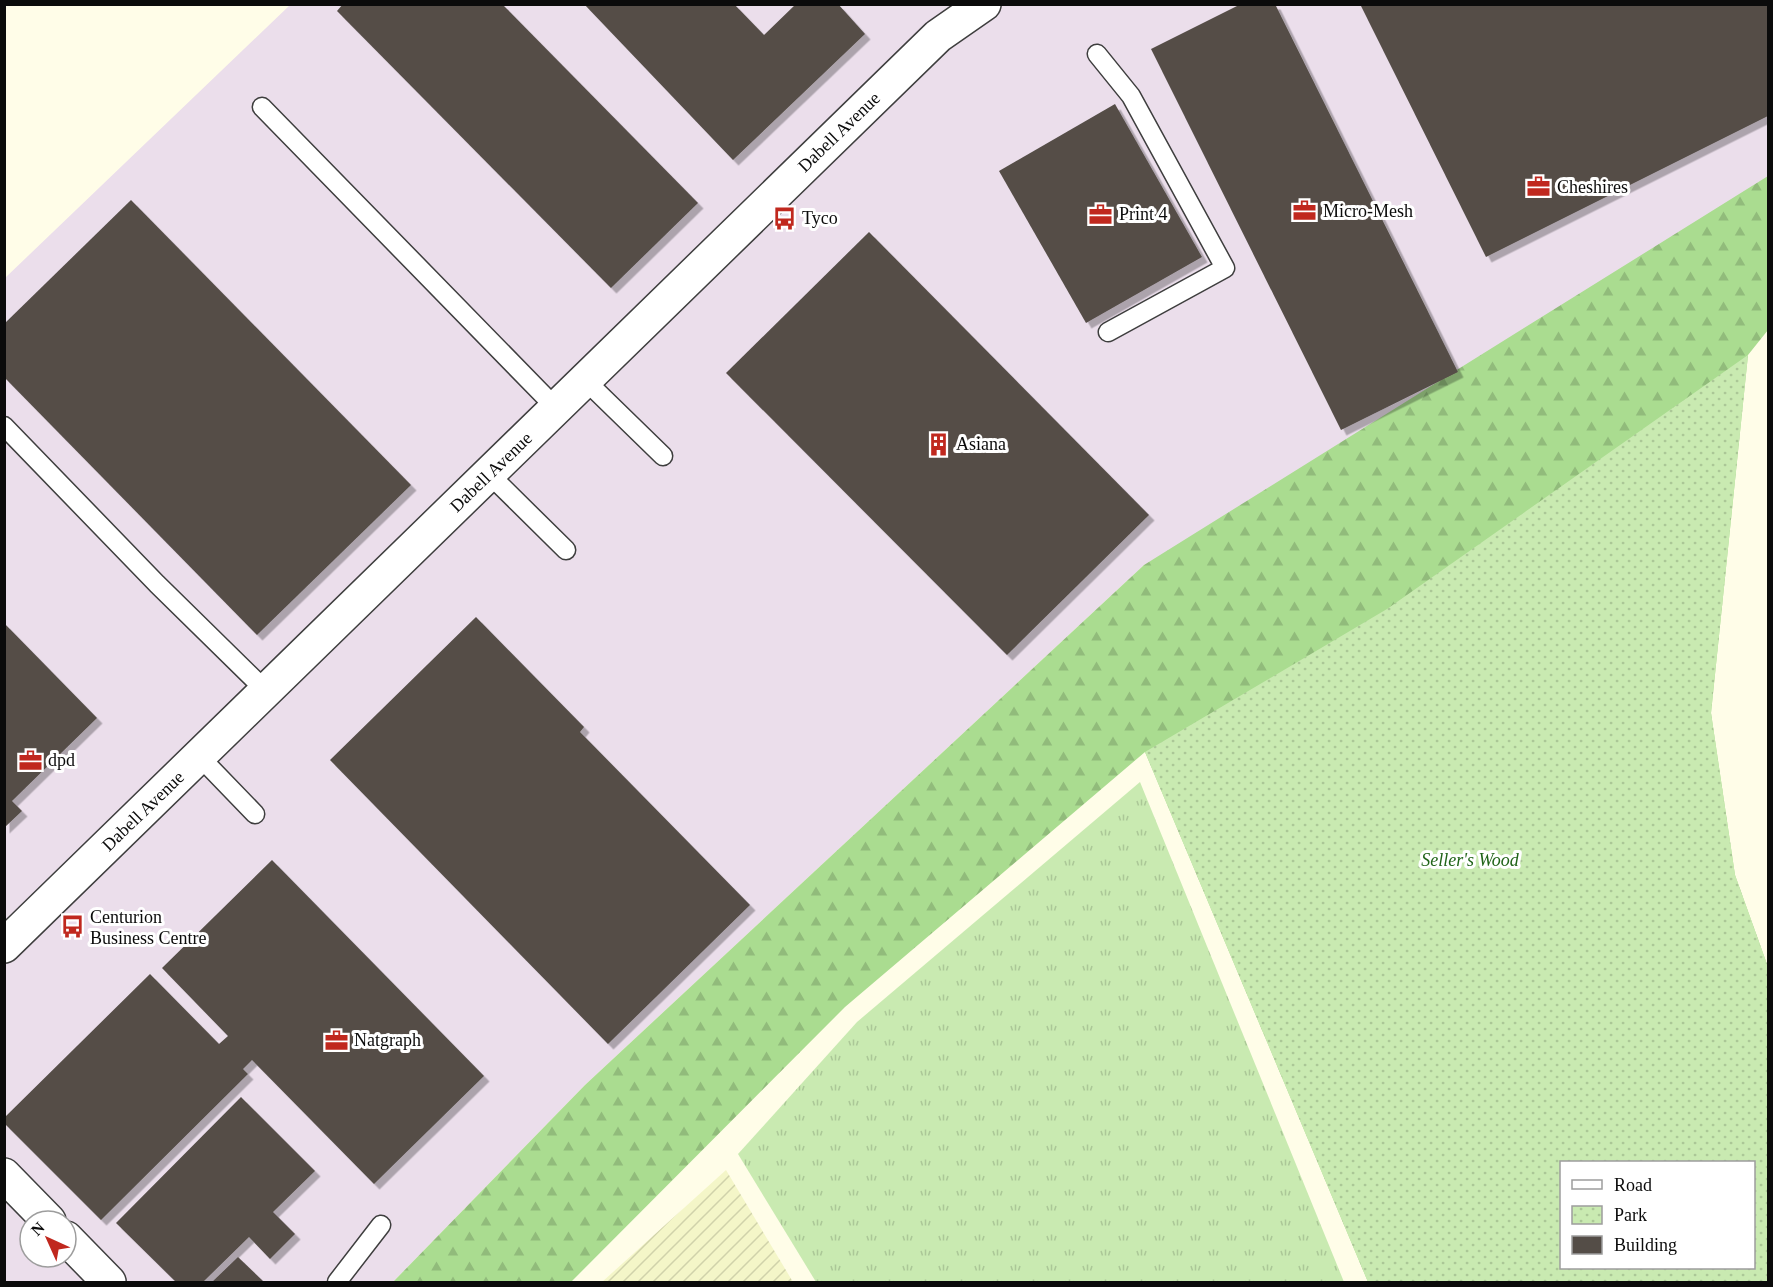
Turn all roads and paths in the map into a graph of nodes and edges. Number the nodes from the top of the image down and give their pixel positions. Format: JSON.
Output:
{"nodes":[{"id":1,"x":984,"y":4,"type":"edge"},
{"id":2,"x":1097,"y":54,"type":"dead end"},
{"id":3,"x":262,"y":107,"type":"dead end"},
{"id":4,"x":1108,"y":332,"type":"dead end"},
{"id":5,"x":585,"y":380,"type":"junction"},
{"id":6,"x":556,"y":408,"type":"junction"},
{"id":7,"x":4,"y":426,"type":"edge"},
{"id":8,"x":663,"y":456,"type":"dead end"},
{"id":9,"x":489,"y":474,"type":"junction"},
{"id":10,"x":566,"y":550,"type":"dead end"},
{"id":11,"x":266,"y":691,"type":"junction"},
{"id":12,"x":199,"y":756,"type":"junction"},
{"id":13,"x":255,"y":814,"type":"dead end"},
{"id":14,"x":4,"y":946,"type":"edge"},
{"id":15,"x":4,"y":1175,"type":"edge"},
{"id":16,"x":37,"y":1209,"type":"edge"},
{"id":17,"x":381,"y":1225,"type":"dead end"},
{"id":18,"x":78,"y":1251,"type":"edge"},
{"id":19,"x":109,"y":1282,"type":"edge"},
{"id":20,"x":336,"y":1282,"type":"edge"}],
"edges":[{"from":1,"to":5,"type":"street","name":"Dabell Avenue"},
{"from":2,"to":4,"type":"lane"},
{"from":3,"to":6,"type":"lane"},
{"from":5,"to":6,"type":"street","name":"Dabell Avenue"},
{"from":5,"to":8,"type":"lane"},
{"from":6,"to":9,"type":"street","name":"Dabell Avenue"},
{"from":7,"to":11,"type":"lane"},
{"from":9,"to":10,"type":"lane"},
{"from":9,"to":11,"type":"street","name":"Dabell Avenue"},
{"from":11,"to":12,"type":"street","name":"Dabell Avenue"},
{"from":12,"to":13,"type":"lane"},
{"from":12,"to":14,"type":"street","name":"Dabell Avenue"},
{"from":15,"to":16,"type":"street"},
{"from":17,"to":20,"type":"lane"},
{"from":18,"to":19,"type":"street"}]}
